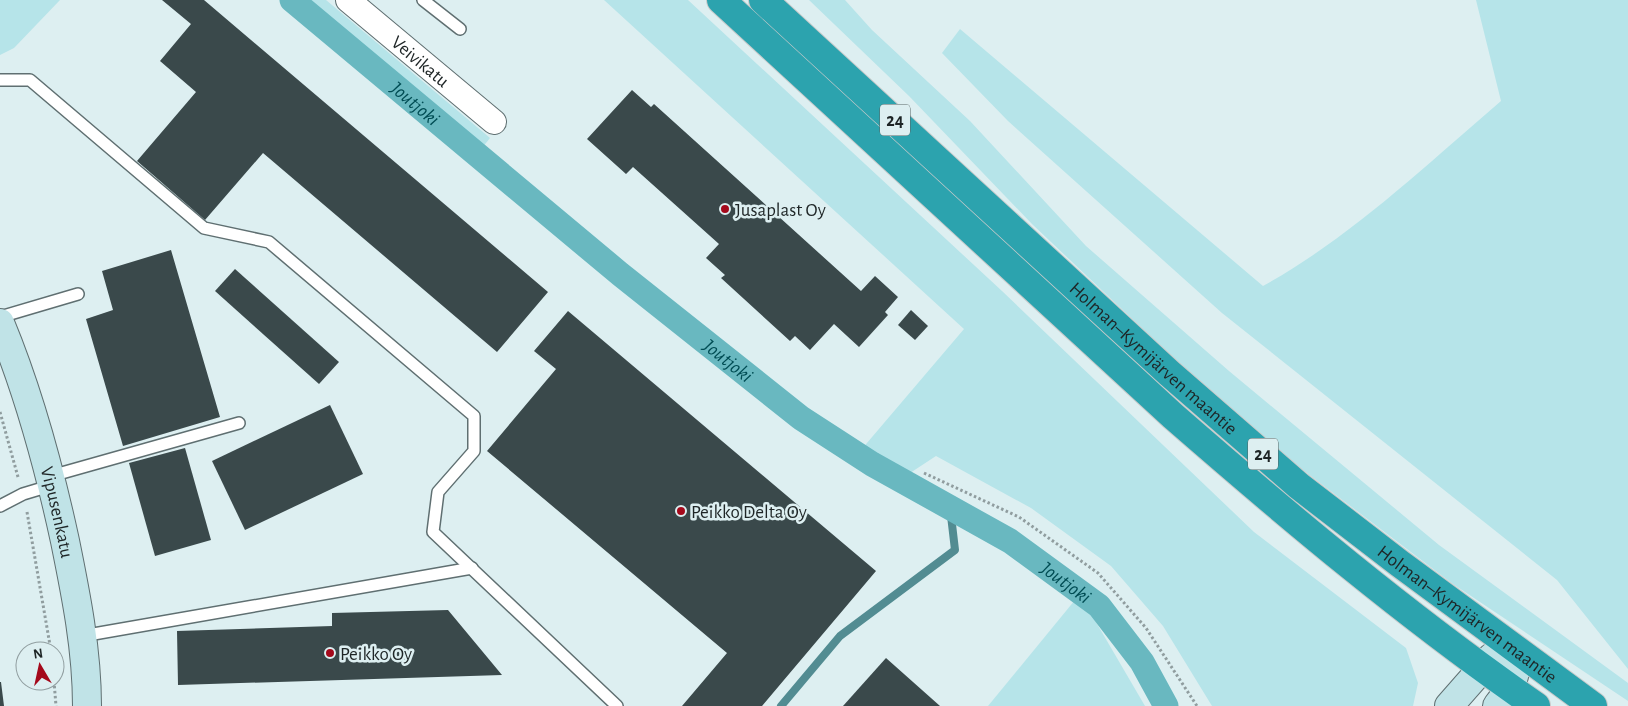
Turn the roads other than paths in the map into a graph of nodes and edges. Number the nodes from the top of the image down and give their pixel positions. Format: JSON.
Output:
{"nodes":[{"id":1,"x":423,"y":0,"type":"edge"},
{"id":2,"x":721,"y":0,"type":"edge"},
{"id":3,"x":763,"y":0,"type":"edge"},
{"id":4,"x":358,"y":3,"type":"edge"},
{"id":5,"x":460,"y":29,"type":"dead end"},
{"id":6,"x":0,"y":80,"type":"edge"},
{"id":7,"x":494,"y":122,"type":"dead end"},
{"id":8,"x":78,"y":294,"type":"dead end"},
{"id":9,"x":0,"y":318,"type":"edge"},
{"id":10,"x":0,"y":324,"type":"edge"},
{"id":11,"x":239,"y":424,"type":"dead end"},
{"id":12,"x":52,"y":481,"type":"junction"},
{"id":13,"x":0,"y":506,"type":"edge"},
{"id":14,"x":472,"y":568,"type":"junction"},
{"id":15,"x":82,"y":636,"type":"junction"},
{"id":16,"x":1514,"y":649,"type":"junction"},
{"id":17,"x":1481,"y":667,"type":"junction"},
{"id":18,"x":1504,"y":697,"type":"edge"},
{"id":19,"x":87,"y":706,"type":"edge"},
{"id":20,"x":617,"y":706,"type":"edge"},
{"id":21,"x":1449,"y":706,"type":"edge"},
{"id":22,"x":1536,"y":706,"type":"edge"},
{"id":23,"x":1593,"y":706,"type":"edge"}],
"edges":[{"from":1,"to":5,"type":"lane"},
{"from":2,"to":17,"type":"highway","name":"Holman–Kymijärven maantie","number":"24"},
{"from":3,"to":16,"type":"highway","name":"Holman–Kymijärven maantie","number":"24"},
{"from":4,"to":7,"type":"street","name":"Veivikatu"},
{"from":6,"to":14,"type":"lane"},
{"from":8,"to":9,"type":"lane"},
{"from":10,"to":12,"type":"street","name":"Vipusenkatu"},
{"from":11,"to":12,"type":"lane"},
{"from":12,"to":13,"type":"lane"},
{"from":12,"to":15,"type":"street","name":"Vipusenkatu"},
{"from":14,"to":15,"type":"lane"},
{"from":14,"to":20,"type":"lane"},
{"from":15,"to":19,"type":"street","name":"Vipusenkatu"},
{"from":16,"to":17,"type":"street"},
{"from":16,"to":18,"type":"street"},
{"from":16,"to":23,"type":"highway","name":"Holman–Kymijärven maantie","number":"24"},
{"from":17,"to":18,"type":"highway","name":"Holman–Kymijärven maantie","number":"24"},
{"from":17,"to":21,"type":"street"},
{"from":18,"to":22,"type":"highway","name":"Holman–Kymijärven maantie","number":"24"}]}
